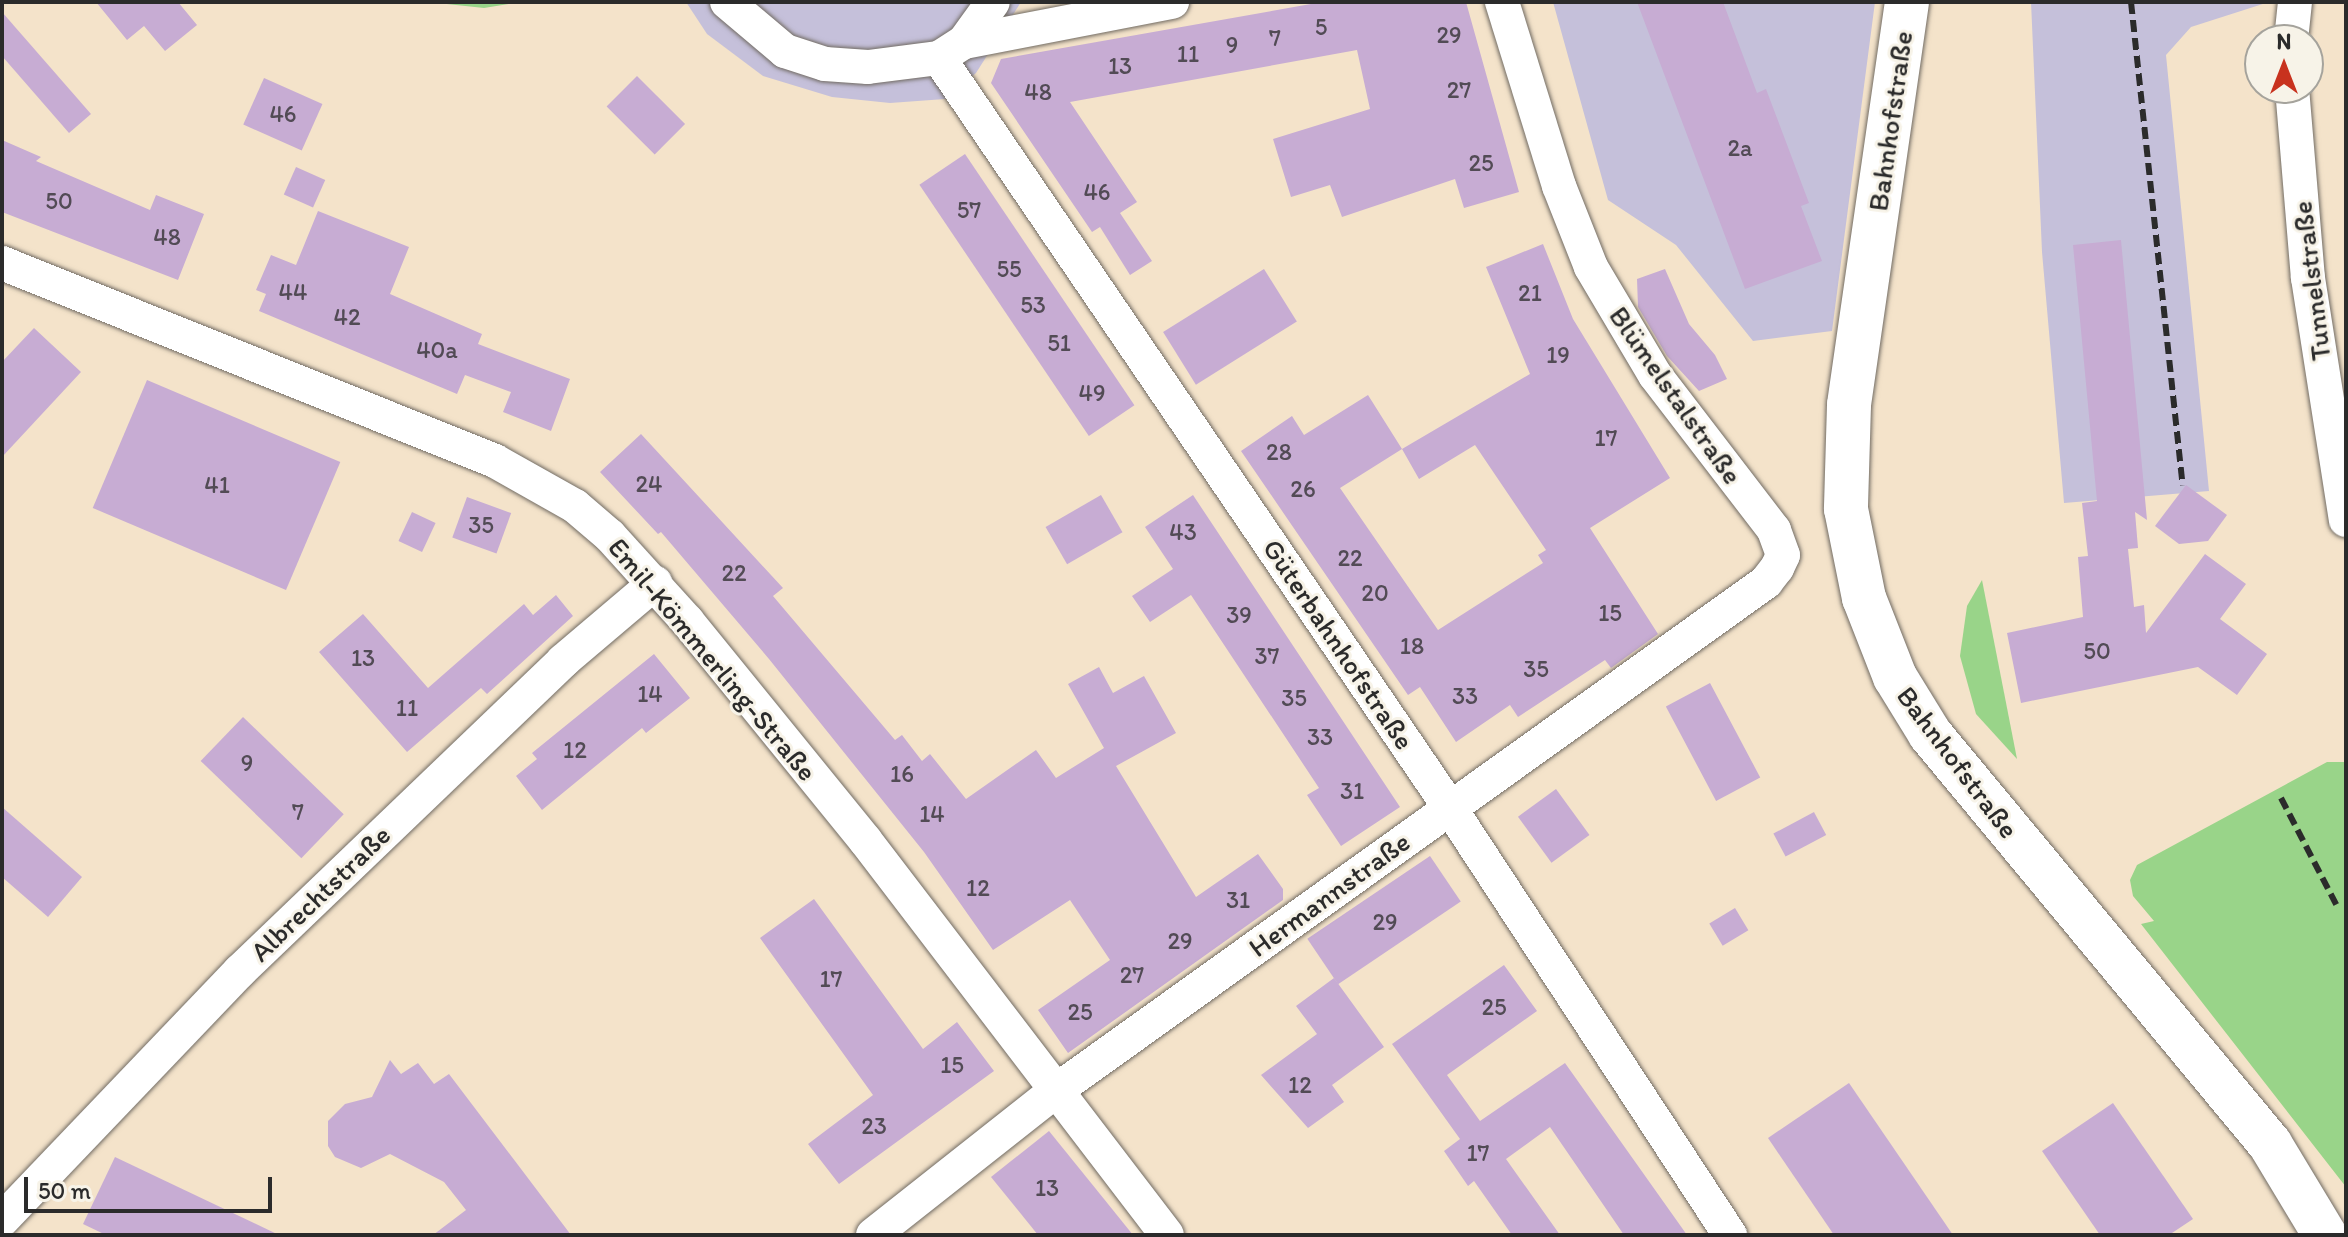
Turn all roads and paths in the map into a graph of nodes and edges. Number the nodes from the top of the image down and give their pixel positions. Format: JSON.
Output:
{"nodes":[{"id":1,"x":727,"y":2,"type":"edge"},
{"id":2,"x":993,"y":2,"type":"edge"},
{"id":3,"x":1172,"y":2,"type":"edge"},
{"id":4,"x":1502,"y":2,"type":"edge"},
{"id":5,"x":1907,"y":2,"type":"edge"},
{"id":6,"x":2295,"y":2,"type":"edge"},
{"id":7,"x":2293,"y":24,"type":"edge"},
{"id":8,"x":952,"y":50,"type":"junction"},
{"id":9,"x":2293,"y":104,"type":"edge"},
{"id":10,"x":2,"y":263,"type":"edge"},
{"id":11,"x":2346,"y":520,"type":"edge"},
{"id":12,"x":1783,"y":555,"type":"joint"},
{"id":13,"x":655,"y":583,"type":"junction"},
{"id":14,"x":1450,"y":808,"type":"junction"},
{"id":15,"x":1054,"y":1092,"type":"junction"},
{"id":16,"x":2,"y":1220,"type":"edge"},
{"id":17,"x":873,"y":1235,"type":"edge"},
{"id":18,"x":1167,"y":1235,"type":"edge"},
{"id":19,"x":1730,"y":1235,"type":"edge"},
{"id":20,"x":2325,"y":1235,"type":"edge"}],
"edges":[{"from":1,"to":8,"type":"street"},
{"from":2,"to":8,"type":"street"},
{"from":3,"to":8,"type":"street"},
{"from":4,"to":12,"type":"street","name":"Blümelstalstraße"},
{"from":5,"to":20,"type":"street","name":"Bahnhofstraße"},
{"from":6,"to":7,"type":"street"},
{"from":8,"to":14,"type":"street","name":"Güterbahnhofstraße"},
{"from":9,"to":11,"type":"street","name":"Tunnelstraße"},
{"from":10,"to":13,"type":"street","name":"Emil-Kömmerling-Straße"},
{"from":12,"to":14,"type":"street","name":"Hermannstraße"},
{"from":13,"to":15,"type":"street","name":"Emil-Kömmerling-Straße"},
{"from":13,"to":16,"type":"street","name":"Albrechtstraße"},
{"from":14,"to":15,"type":"street","name":"Hermannstraße"},
{"from":14,"to":19,"type":"street","name":"Güterbahnhofstraße"},
{"from":15,"to":17,"type":"street","name":"Hermannstraße"},
{"from":15,"to":18,"type":"street","name":"Emil-Kömmerling-Straße"}]}
